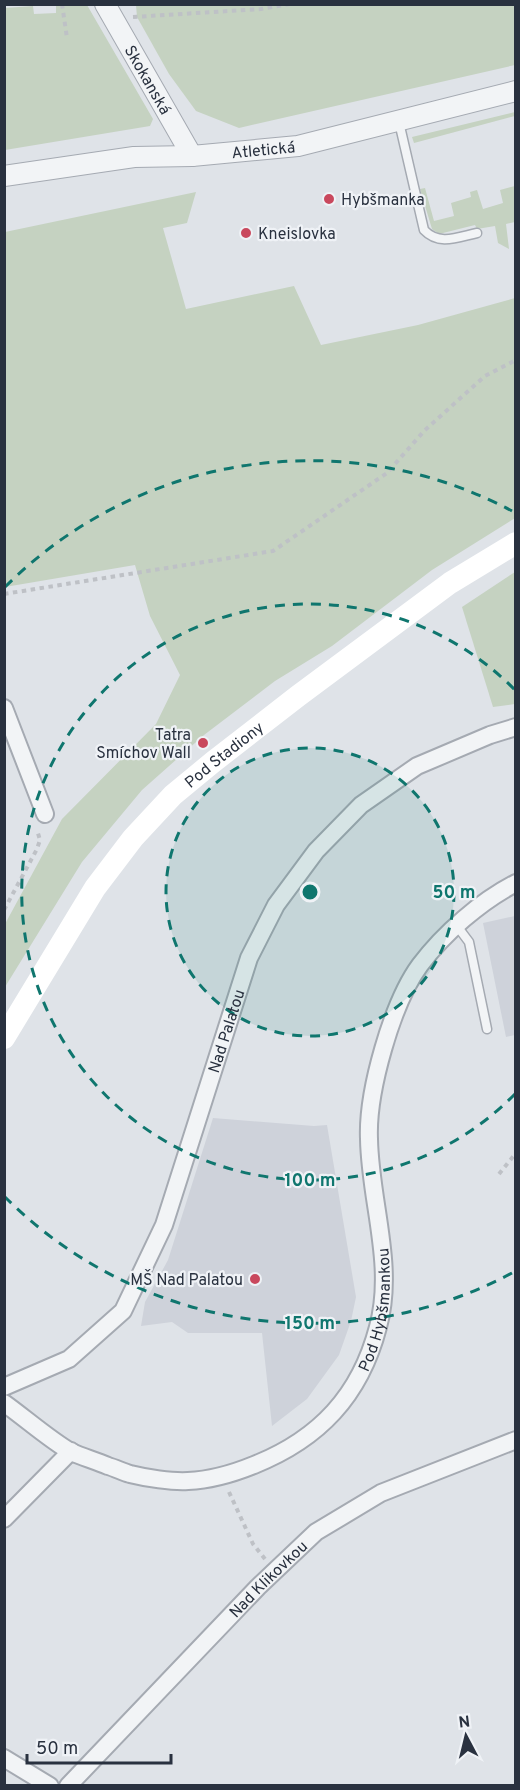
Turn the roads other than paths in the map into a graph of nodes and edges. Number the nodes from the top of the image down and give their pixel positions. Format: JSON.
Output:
{"nodes":[{"id":1,"x":110,"y":13,"type":"edge"},
{"id":2,"x":516,"y":91,"type":"edge"},
{"id":3,"x":398,"y":121,"type":"junction"},
{"id":4,"x":192,"y":156,"type":"junction"},
{"id":5,"x":4,"y":176,"type":"edge"},
{"id":6,"x":477,"y":233,"type":"dead end"},
{"id":7,"x":516,"y":543,"type":"edge"},
{"id":8,"x":4,"y":708,"type":"edge"},
{"id":9,"x":516,"y":727,"type":"edge"},
{"id":10,"x":40,"y":818,"type":"road end"},
{"id":11,"x":516,"y":883,"type":"edge"},
{"id":12,"x":457,"y":926,"type":"junction"},
{"id":13,"x":487,"y":1029,"type":"dead end"},
{"id":14,"x":4,"y":1038,"type":"edge"},
{"id":15,"x":4,"y":1388,"type":"edge"},
{"id":16,"x":4,"y":1403,"type":"edge"},
{"id":17,"x":516,"y":1440,"type":"edge"},
{"id":18,"x":71,"y":1451,"type":"junction"},
{"id":19,"x":4,"y":1519,"type":"edge"},
{"id":20,"x":4,"y":1758,"type":"edge"},
{"id":21,"x":50,"y":1785,"type":"edge"},
{"id":22,"x":68,"y":1785,"type":"edge"}],
"edges":[{"from":1,"to":4,"type":"street","name":"Skokanská"},
{"from":2,"to":3,"type":"street","name":"Atletická"},
{"from":3,"to":4,"type":"street","name":"Atletická"},
{"from":3,"to":6,"type":"lane"},
{"from":4,"to":5,"type":"street","name":"Atletická"},
{"from":7,"to":14,"type":"main road","name":"Pod Stadiony"},
{"from":8,"to":10,"type":"street"},
{"from":9,"to":15,"type":"street","name":"Nad Palatou"},
{"from":11,"to":12,"type":"street","name":"Pod Hybšmankou"},
{"from":12,"to":13,"type":"lane"},
{"from":12,"to":18,"type":"street","name":"Pod Hybšmankou"},
{"from":16,"to":18,"type":"street","name":"Pod Hybšmankou"},
{"from":17,"to":22,"type":"street","name":"Nad Klikovkou"},
{"from":18,"to":19,"type":"street"},
{"from":20,"to":21,"type":"street"}]}
